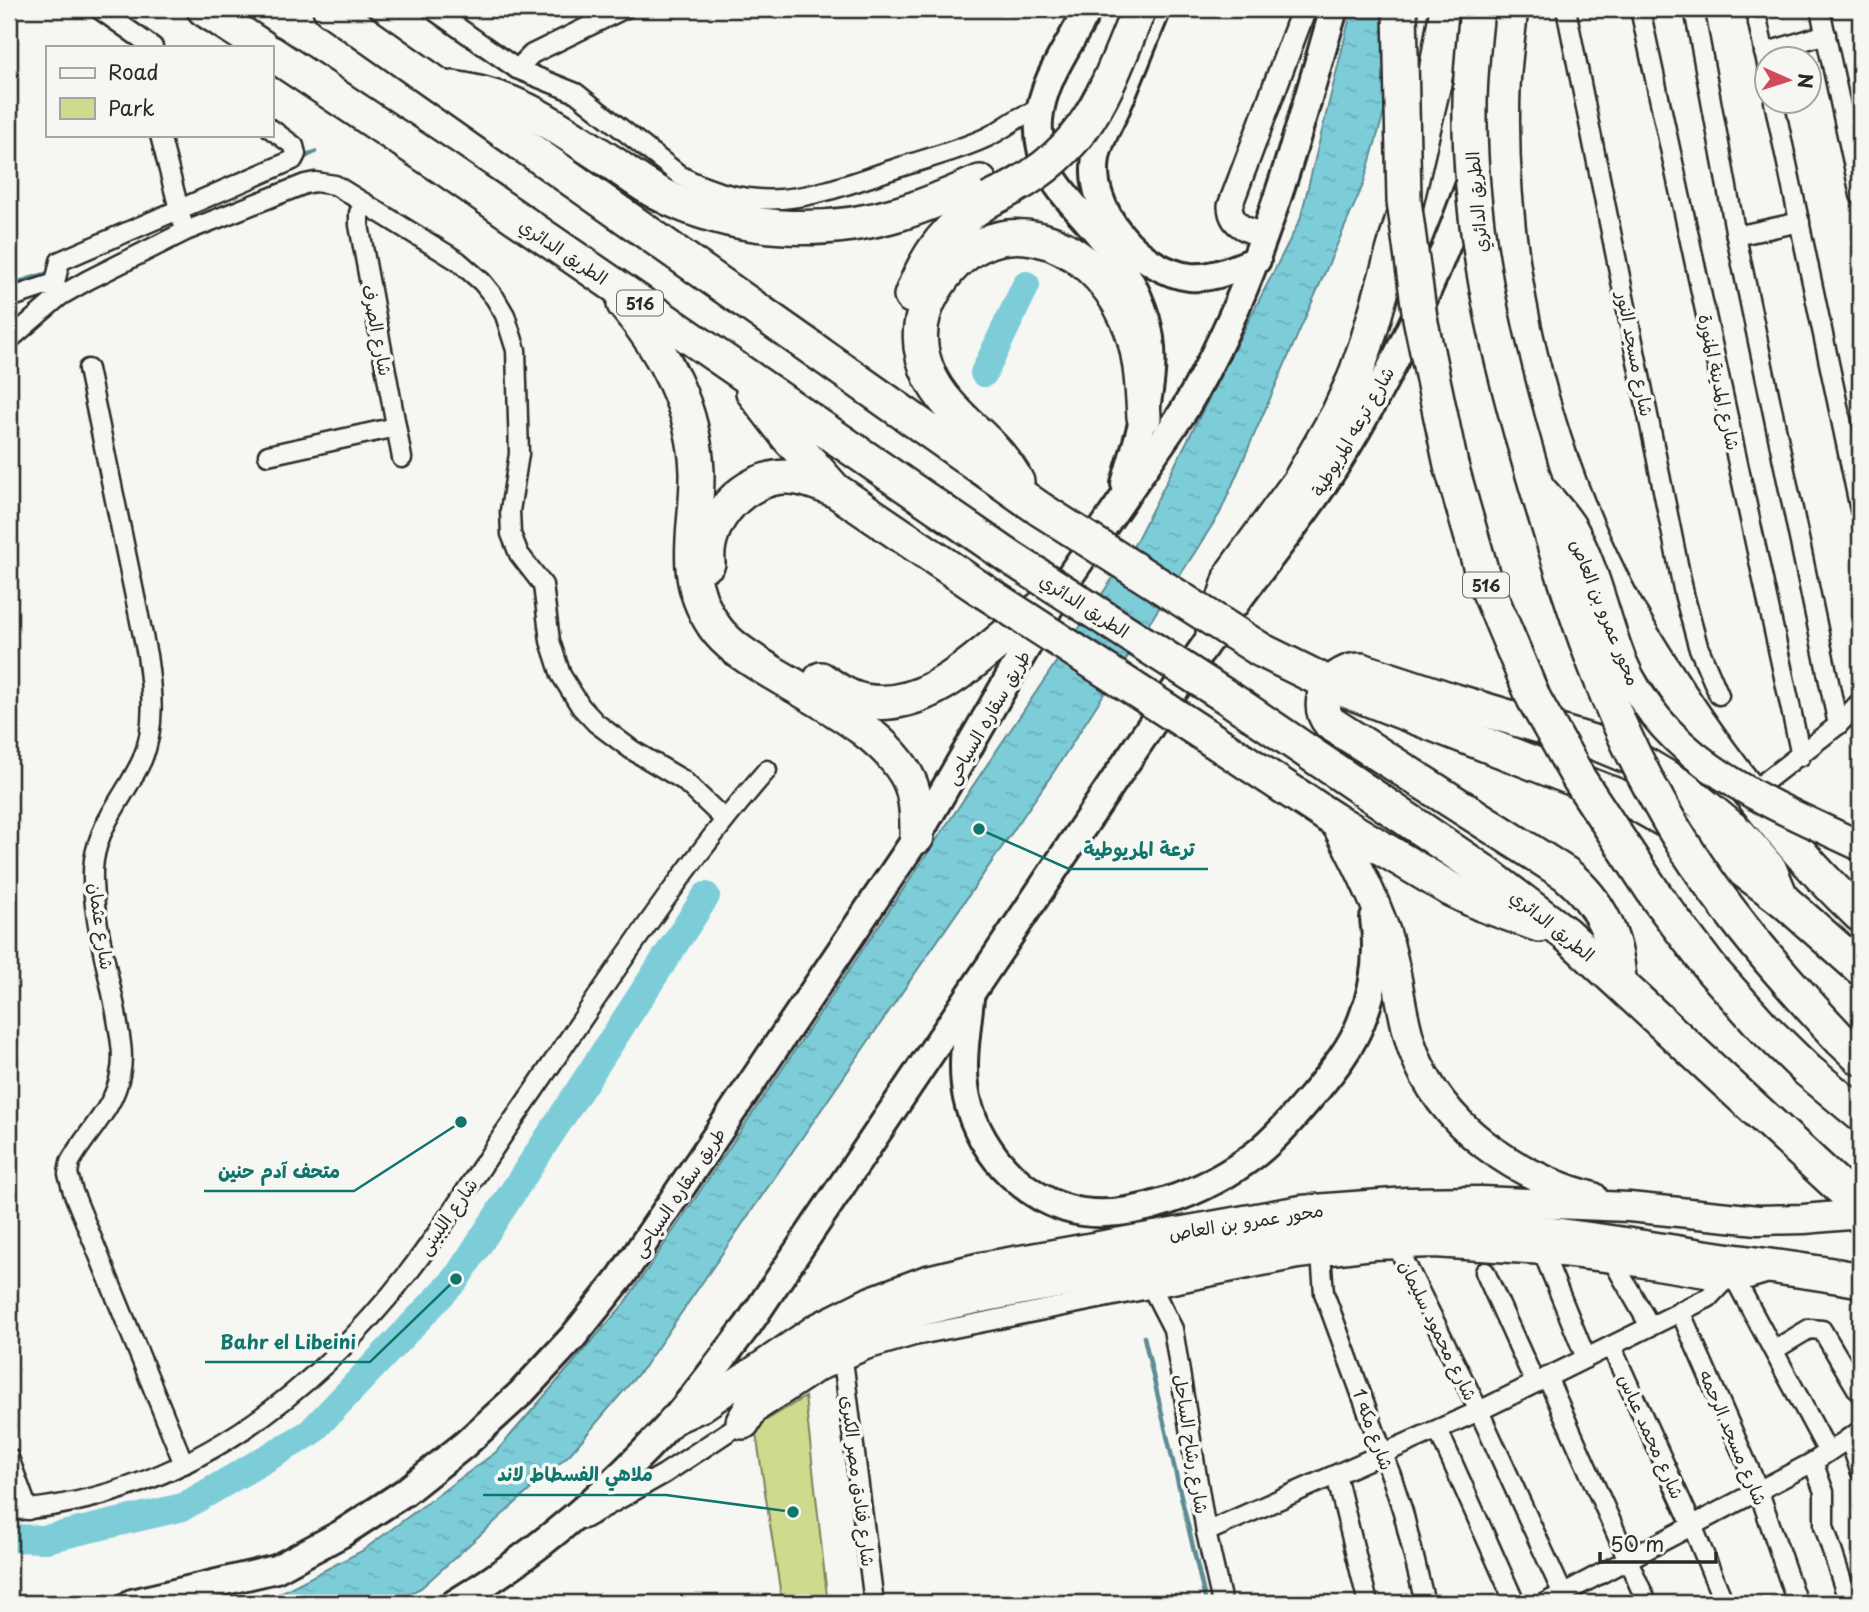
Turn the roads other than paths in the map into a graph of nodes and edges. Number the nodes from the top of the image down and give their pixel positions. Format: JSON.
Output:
{"nodes":[{"id":1,"x":99,"y":9,"type":"edge"},
{"id":2,"x":204,"y":9,"type":"edge"},
{"id":3,"x":330,"y":9,"type":"edge"},
{"id":4,"x":432,"y":9,"type":"edge"},
{"id":5,"x":624,"y":9,"type":"edge"},
{"id":6,"x":1088,"y":9,"type":"edge"},
{"id":7,"x":1119,"y":9,"type":"edge"},
{"id":8,"x":1139,"y":9,"type":"edge"},
{"id":9,"x":1157,"y":9,"type":"edge"},
{"id":10,"x":1304,"y":9,"type":"edge"},
{"id":11,"x":1335,"y":9,"type":"edge"},
{"id":12,"x":1400,"y":9,"type":"edge"},
{"id":13,"x":1447,"y":9,"type":"edge"},
{"id":14,"x":1477,"y":9,"type":"edge"},
{"id":15,"x":1510,"y":9,"type":"edge"},
{"id":16,"x":1566,"y":9,"type":"edge"},
{"id":17,"x":1640,"y":9,"type":"edge"},
{"id":18,"x":1694,"y":9,"type":"edge"},
{"id":19,"x":1755,"y":9,"type":"edge"},
{"id":20,"x":1820,"y":9,"type":"edge"},
{"id":21,"x":603,"y":13,"type":"edge"},
{"id":22,"x":1826,"y":34,"type":"junction"},
{"id":23,"x":136,"y":41,"type":"edge"},
{"id":24,"x":260,"y":46,"type":"edge"},
{"id":25,"x":1763,"y":46,"type":"edge"},
{"id":26,"x":1799,"y":46,"type":"edge"},
{"id":27,"x":273,"y":54,"type":"edge"},
{"id":28,"x":517,"y":69,"type":"junction"},
{"id":29,"x":442,"y":86,"type":"junction"},
{"id":30,"x":1040,"y":110,"type":"junction"},
{"id":31,"x":1777,"y":116,"type":"edge"},
{"id":32,"x":273,"y":130,"type":"edge"},
{"id":33,"x":160,"y":136,"type":"edge"},
{"id":34,"x":1100,"y":143,"type":"junction"},
{"id":35,"x":984,"y":191,"type":"junction"},
{"id":36,"x":1860,"y":195,"type":"edge"},
{"id":37,"x":365,"y":203,"type":"junction"},
{"id":38,"x":178,"y":210,"type":"junction"},
{"id":39,"x":1800,"y":222,"type":"junction"},
{"id":40,"x":186,"y":231,"type":"junction"},
{"id":41,"x":1735,"y":236,"type":"junction"},
{"id":42,"x":1261,"y":248,"type":"junction"},
{"id":43,"x":594,"y":271,"type":"junction"},
{"id":44,"x":57,"y":290,"type":"junction"},
{"id":45,"x":9,"y":298,"type":"edge"},
{"id":46,"x":9,"y":341,"type":"edge"},
{"id":47,"x":734,"y":368,"type":"junction"},
{"id":48,"x":88,"y":369,"type":"dead end"},
{"id":49,"x":932,"y":383,"type":"junction"},
{"id":50,"x":1144,"y":418,"type":"junction"},
{"id":51,"x":396,"y":427,"type":"junction"},
{"id":52,"x":268,"y":455,"type":"dead end"},
{"id":53,"x":402,"y":458,"type":"dead end"},
{"id":54,"x":1534,"y":481,"type":"junction"},
{"id":55,"x":835,"y":490,"type":"junction"},
{"id":56,"x":1032,"y":503,"type":"junction"},
{"id":57,"x":1118,"y":505,"type":"junction"},
{"id":58,"x":1860,"y":510,"type":"edge"},
{"id":59,"x":1056,"y":596,"type":"junction"},
{"id":60,"x":1213,"y":633,"type":"junction"},
{"id":61,"x":1330,"y":684,"type":"junction"},
{"id":62,"x":1719,"y":695,"type":"dead end"},
{"id":63,"x":1860,"y":702,"type":"edge"},
{"id":64,"x":1838,"y":725,"type":"junction"},
{"id":65,"x":1801,"y":756,"type":"junction"},
{"id":66,"x":767,"y":771,"type":"dead end"},
{"id":67,"x":1749,"y":794,"type":"junction"},
{"id":68,"x":724,"y":819,"type":"junction"},
{"id":69,"x":1333,"y":819,"type":"junction"},
{"id":70,"x":917,"y":837,"type":"junction"},
{"id":71,"x":1860,"y":846,"type":"edge"},
{"id":72,"x":1368,"y":889,"type":"junction"},
{"id":73,"x":1860,"y":915,"type":"edge"},
{"id":74,"x":1566,"y":934,"type":"junction"},
{"id":75,"x":1860,"y":968,"type":"edge"},
{"id":76,"x":1619,"y":981,"type":"junction"},
{"id":77,"x":971,"y":992,"type":"junction"},
{"id":78,"x":1851,"y":1049,"type":"edge"},
{"id":79,"x":1860,"y":1114,"type":"edge"},
{"id":80,"x":1860,"y":1206,"type":"edge"},
{"id":81,"x":1629,"y":1207,"type":"junction"},
{"id":82,"x":1860,"y":1214,"type":"edge"},
{"id":83,"x":1398,"y":1248,"type":"junction"},
{"id":84,"x":1321,"y":1255,"type":"junction"},
{"id":85,"x":1544,"y":1255,"type":"junction"},
{"id":86,"x":1614,"y":1263,"type":"junction"},
{"id":87,"x":1782,"y":1268,"type":"junction"},
{"id":88,"x":1485,"y":1272,"type":"dead end"},
{"id":89,"x":1860,"y":1280,"type":"edge"},
{"id":90,"x":1730,"y":1281,"type":"junction"},
{"id":91,"x":1152,"y":1288,"type":"junction"},
{"id":92,"x":1680,"y":1311,"type":"junction"},
{"id":93,"x":1650,"y":1326,"type":"junction"},
{"id":94,"x":1611,"y":1346,"type":"junction"},
{"id":95,"x":1774,"y":1350,"type":"junction"},
{"id":96,"x":1586,"y":1358,"type":"junction"},
{"id":97,"x":843,"y":1360,"type":"junction"},
{"id":98,"x":1541,"y":1380,"type":"junction"},
{"id":99,"x":1860,"y":1394,"type":"edge"},
{"id":100,"x":1479,"y":1411,"type":"junction"},
{"id":101,"x":673,"y":1420,"type":"junction"},
{"id":102,"x":743,"y":1422,"type":"junction"},
{"id":103,"x":1438,"y":1430,"type":"junction"},
{"id":104,"x":1855,"y":1435,"type":"edge"},
{"id":105,"x":1828,"y":1452,"type":"junction"},
{"id":106,"x":1383,"y":1454,"type":"junction"},
{"id":107,"x":9,"y":1458,"type":"edge"},
{"id":108,"x":1812,"y":1462,"type":"junction"},
{"id":109,"x":184,"y":1464,"type":"junction"},
{"id":110,"x":1860,"y":1470,"type":"edge"},
{"id":111,"x":1336,"y":1475,"type":"junction"},
{"id":112,"x":1758,"y":1489,"type":"junction"},
{"id":113,"x":28,"y":1510,"type":"junction"},
{"id":114,"x":9,"y":1511,"type":"edge"},
{"id":115,"x":1692,"y":1525,"type":"junction"},
{"id":116,"x":1206,"y":1532,"type":"junction"},
{"id":117,"x":556,"y":1533,"type":"junction"},
{"id":118,"x":1629,"y":1558,"type":"junction"},
{"id":119,"x":1564,"y":1598,"type":"edge"},
{"id":120,"x":132,"y":1603,"type":"edge"},
{"id":121,"x":455,"y":1603,"type":"edge"},
{"id":122,"x":874,"y":1603,"type":"edge"},
{"id":123,"x":1222,"y":1603,"type":"edge"},
{"id":124,"x":1367,"y":1603,"type":"edge"},
{"id":125,"x":1425,"y":1603,"type":"edge"},
{"id":126,"x":1515,"y":1603,"type":"edge"},
{"id":127,"x":1545,"y":1603,"type":"edge"},
{"id":128,"x":1647,"y":1603,"type":"edge"},
{"id":129,"x":1724,"y":1603,"type":"edge"},
{"id":130,"x":1797,"y":1603,"type":"edge"},
{"id":131,"x":1849,"y":1603,"type":"edge"}],
"edges":[{"from":1,"to":23,"type":"street"},
{"from":2,"to":24,"type":"highway"},
{"from":3,"to":29,"type":"highway"},
{"from":4,"to":28,"type":"street"},
{"from":5,"to":21,"type":"street"},
{"from":6,"to":30,"type":"main road"},
{"from":7,"to":35,"type":"highway"},
{"from":8,"to":35,"type":"highway","bridge":true},
{"from":9,"to":34,"type":"main road"},
{"from":10,"to":42,"type":"street"},
{"from":11,"to":42,"type":"main road"},
{"from":12,"to":79,"type":"highway","number":"516","bridge":true},
{"from":13,"to":60,"type":"highway"},
{"from":14,"to":54,"type":"highway","name":"الطريق الدائري","bridge":true},
{"from":15,"to":60,"type":"main road","name":"شارع ترعه المريوطية"},
{"from":15,"to":67,"type":"highway"},
{"from":16,"to":62,"type":"street","name":"شارع مسجد النور"},
{"from":17,"to":65,"type":"street","name":"شارع المدينة المنورة"},
{"from":18,"to":41,"type":"street"},
{"from":19,"to":25,"type":"street"},
{"from":20,"to":22,"type":"street"},
{"from":21,"to":28,"type":"street"},
{"from":22,"to":26,"type":"street"},
{"from":22,"to":36,"type":"street"},
{"from":27,"to":43,"type":"highway","name":"الطريق الدائري","number":"516"},
{"from":28,"to":30,"type":"street"},
{"from":29,"to":35,"type":"highway"},
{"from":29,"to":56,"type":"highway"},
{"from":30,"to":34,"type":"main road"},
{"from":30,"to":50,"type":"main road"},
{"from":31,"to":39,"type":"street"},
{"from":32,"to":38,"type":"street"},
{"from":33,"to":38,"type":"street"},
{"from":34,"to":42,"type":"main road"},
{"from":35,"to":49,"type":"highway"},
{"from":37,"to":40,"type":"street"},
{"from":37,"to":51,"type":"street","name":"شارع الصرف"},
{"from":37,"to":68,"type":"street"},
{"from":38,"to":40,"type":"street"},
{"from":38,"to":44,"type":"street"},
{"from":39,"to":41,"type":"street"},
{"from":39,"to":58,"type":"street"},
{"from":40,"to":44,"type":"street"},
{"from":41,"to":64,"type":"street"},
{"from":42,"to":57,"type":"main road"},
{"from":43,"to":47,"type":"highway","name":"الطريق الدائري","number":"516"},
{"from":43,"to":70,"type":"highway"},
{"from":44,"to":45,"type":"street"},
{"from":44,"to":46,"type":"street"},
{"from":47,"to":55,"type":"highway"},
{"from":47,"to":74,"type":"highway","name":"الطريق الدائري","number":"516","bridge":true},
{"from":48,"to":109,"type":"street","name":"شارع عثمان"},
{"from":49,"to":50,"type":"highway"},
{"from":49,"to":56,"type":"highway"},
{"from":50,"to":57,"type":"main road"},
{"from":51,"to":52,"type":"street"},
{"from":51,"to":53,"type":"street","name":"شارع الصرف"},
{"from":54,"to":71,"type":"main road","name":"محور عمرو بن العاص","bridge":true},
{"from":54,"to":78,"type":"highway","name":"الطريق الدائري","bridge":true},
{"from":55,"to":59,"type":"highway"},
{"from":55,"to":69,"type":"highway","bridge":true},
{"from":56,"to":61,"type":"highway","bridge":true},
{"from":57,"to":59,"type":"main road"},
{"from":59,"to":70,"type":"main road","name":"طريق سقاره السياحى"},
{"from":60,"to":77,"type":"main road","name":"شارع ترعه المريوطية"},
{"from":61,"to":75,"type":"highway"},
{"from":61,"to":76,"type":"highway"},
{"from":63,"to":64,"type":"street"},
{"from":64,"to":65,"type":"street"},
{"from":65,"to":67,"type":"street"},
{"from":66,"to":68,"type":"street","name":"شارع اللبينى"},
{"from":67,"to":73,"type":"highway"},
{"from":68,"to":109,"type":"street","name":"شارع اللبينى"},
{"from":69,"to":72,"type":"main road"},
{"from":69,"to":74,"type":"highway"},
{"from":70,"to":120,"type":"main road","name":"طريق سقاره السياحى"},
{"from":72,"to":77,"type":"main road"},
{"from":72,"to":81,"type":"main road"},
{"from":74,"to":76,"type":"highway","name":"الطريق الدائري","number":"516"},
{"from":76,"to":80,"type":"highway","name":"الطريق الدائري","number":"516"},
{"from":77,"to":101,"type":"main road"},
{"from":81,"to":82,"type":"main road","name":"محور عمرو بن العاص"},
{"from":81,"to":101,"type":"main road","name":"محور عمرو بن العاص"},
{"from":83,"to":84,"type":"street"},
{"from":83,"to":85,"type":"street"},
{"from":83,"to":100,"type":"street","name":"شارع محمود سليمان"},
{"from":84,"to":91,"type":"street"},
{"from":84,"to":106,"type":"street","name":"شارع مكه 1"},
{"from":85,"to":86,"type":"street"},
{"from":85,"to":96,"type":"street"},
{"from":86,"to":90,"type":"street"},
{"from":86,"to":93,"type":"street"},
{"from":87,"to":89,"type":"highway"},
{"from":87,"to":90,"type":"street"},
{"from":87,"to":102,"type":"highway"},
{"from":88,"to":98,"type":"street"},
{"from":90,"to":92,"type":"street"},
{"from":90,"to":95,"type":"street"},
{"from":91,"to":97,"type":"street"},
{"from":91,"to":116,"type":"street","name":"شارع رشاح الساحل"},
{"from":92,"to":93,"type":"street"},
{"from":92,"to":112,"type":"street","name":"شارع مسجد الرحمه"},
{"from":93,"to":94,"type":"street"},
{"from":94,"to":96,"type":"street"},
{"from":94,"to":115,"type":"street","name":"شارع محمد عباس"},
{"from":95,"to":99,"type":"street"},
{"from":95,"to":105,"type":"street"},
{"from":96,"to":98,"type":"street"},
{"from":97,"to":102,"type":"street"},
{"from":97,"to":122,"type":"street","name":"شارع فنادق مصر الكبرى"},
{"from":98,"to":100,"type":"street"},
{"from":98,"to":118,"type":"street"},
{"from":100,"to":103,"type":"street"},
{"from":100,"to":119,"type":"street","name":"شارع محمود سليمان"},
{"from":101,"to":117,"type":"main road"},
{"from":102,"to":117,"type":"street"},
{"from":103,"to":106,"type":"street"},
{"from":103,"to":126,"type":"street"},
{"from":104,"to":105,"type":"street"},
{"from":104,"to":110,"type":"street"},
{"from":105,"to":108,"type":"street"},
{"from":106,"to":111,"type":"street"},
{"from":106,"to":125,"type":"street","name":"شارع مكه 1"},
{"from":107,"to":113,"type":"street"},
{"from":108,"to":112,"type":"street"},
{"from":108,"to":131,"type":"street"},
{"from":109,"to":113,"type":"street","name":"شارع اللبينى"},
{"from":111,"to":116,"type":"street"},
{"from":111,"to":124,"type":"street"},
{"from":112,"to":115,"type":"street"},
{"from":112,"to":130,"type":"street","name":"شارع مسجد الرحمه"},
{"from":113,"to":114,"type":"street","name":"شارع اللبينى"},
{"from":115,"to":118,"type":"street"},
{"from":115,"to":129,"type":"street","name":"شارع محمد عباس"},
{"from":116,"to":123,"type":"street","name":"شارع رشاح الساحل"},
{"from":117,"to":121,"type":"main road"},
{"from":118,"to":119,"type":"street"},
{"from":118,"to":128,"type":"street"},
{"from":119,"to":127,"type":"street"}]}
